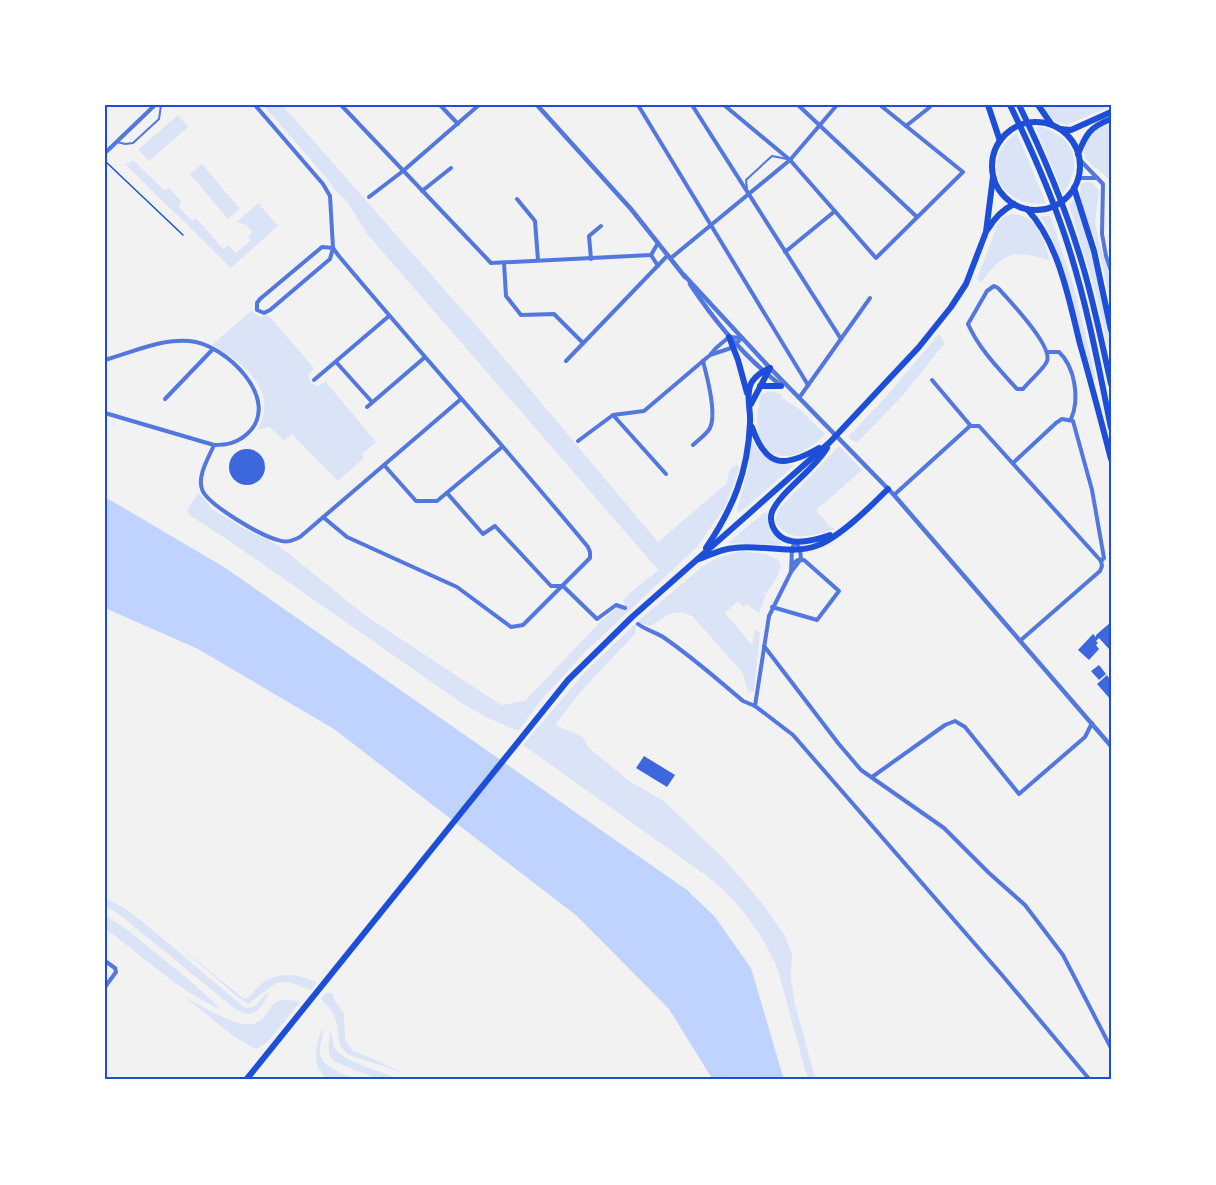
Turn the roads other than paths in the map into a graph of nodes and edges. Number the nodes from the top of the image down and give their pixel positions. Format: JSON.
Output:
{"nodes":[{"id":1,"x":155,"y":105,"type":"edge"},
{"id":2,"x":161,"y":105,"type":"edge"},
{"id":3,"x":255,"y":105,"type":"edge"},
{"id":4,"x":341,"y":105,"type":"edge"},
{"id":5,"x":440,"y":105,"type":"edge"},
{"id":6,"x":479,"y":105,"type":"edge"},
{"id":7,"x":537,"y":105,"type":"edge"},
{"id":8,"x":638,"y":105,"type":"edge"},
{"id":9,"x":692,"y":105,"type":"edge"},
{"id":10,"x":724,"y":105,"type":"edge"},
{"id":11,"x":798,"y":105,"type":"edge"},
{"id":12,"x":837,"y":105,"type":"edge"},
{"id":13,"x":880,"y":105,"type":"edge"},
{"id":14,"x":930,"y":105,"type":"edge"},
{"id":15,"x":988,"y":105,"type":"edge"},
{"id":16,"x":1010,"y":105,"type":"edge"},
{"id":17,"x":1019,"y":105,"type":"edge"},
{"id":18,"x":1038,"y":105,"type":"edge"},
{"id":19,"x":1111,"y":112,"type":"edge"},
{"id":20,"x":1111,"y":118,"type":"edge"},
{"id":21,"x":458,"y":124,"type":"junction"},
{"id":22,"x":820,"y":124,"type":"junction"},
{"id":23,"x":1052,"y":125,"type":"junction"},
{"id":24,"x":906,"y":126,"type":"junction"},
{"id":25,"x":1060,"y":129,"type":"junction"},
{"id":26,"x":1000,"y":141,"type":"junction"},
{"id":27,"x":117,"y":142,"type":"junction"},
{"id":28,"x":105,"y":153,"type":"edge"},
{"id":29,"x":1079,"y":157,"type":"junction"},
{"id":30,"x":790,"y":160,"type":"junction"},
{"id":31,"x":451,"y":168,"type":"dead end"},
{"id":32,"x":403,"y":171,"type":"junction"},
{"id":33,"x":993,"y":177,"type":"junction"},
{"id":34,"x":1078,"y":178,"type":"junction"},
{"id":35,"x":1098,"y":178,"type":"junction"},
{"id":36,"x":1074,"y":188,"type":"junction"},
{"id":37,"x":422,"y":191,"type":"junction"},
{"id":38,"x":748,"y":195,"type":"junction"},
{"id":39,"x":369,"y":197,"type":"dead end"},
{"id":40,"x":517,"y":199,"type":"dead end"},
{"id":41,"x":1014,"y":204,"type":"junction"},
{"id":42,"x":1027,"y":209,"type":"junction"},
{"id":43,"x":835,"y":211,"type":"junction"},
{"id":44,"x":917,"y":217,"type":"junction"},
{"id":45,"x":712,"y":225,"type":"junction"},
{"id":46,"x":600,"y":226,"type":"dead end"},
{"id":47,"x":986,"y":232,"type":"junction"},
{"id":48,"x":658,"y":242,"type":"junction"},
{"id":49,"x":333,"y":248,"type":"junction"},
{"id":50,"x":784,"y":252,"type":"junction"},
{"id":51,"x":651,"y":255,"type":"junction"},
{"id":52,"x":670,"y":257,"type":"junction"},
{"id":53,"x":591,"y":259,"type":"junction"},
{"id":54,"x":538,"y":260,"type":"junction"},
{"id":55,"x":504,"y":263,"type":"junction"},
{"id":56,"x":658,"y":266,"type":"junction"},
{"id":57,"x":1111,"y":271,"type":"edge"},
{"id":58,"x":684,"y":275,"type":"junction"},
{"id":59,"x":870,"y":298,"type":"dead end"},
{"id":60,"x":389,"y":316,"type":"junction"},
{"id":61,"x":1111,"y":330,"type":"edge"},
{"id":62,"x":729,"y":337,"type":"junction"},
{"id":63,"x":742,"y":338,"type":"junction"},
{"id":64,"x":841,"y":339,"type":"junction"},
{"id":65,"x":583,"y":343,"type":"junction"},
{"id":66,"x":735,"y":346,"type":"junction"},
{"id":67,"x":213,"y":349,"type":"junction"},
{"id":68,"x":1048,"y":352,"type":"junction"},
{"id":69,"x":710,"y":355,"type":"junction"},
{"id":70,"x":424,"y":358,"type":"junction"},
{"id":71,"x":105,"y":360,"type":"edge"},
{"id":72,"x":703,"y":360,"type":"junction"},
{"id":73,"x":566,"y":361,"type":"dead end"},
{"id":74,"x":336,"y":362,"type":"junction"},
{"id":75,"x":767,"y":371,"type":"junction"},
{"id":76,"x":314,"y":380,"type":"dead end"},
{"id":77,"x":932,"y":380,"type":"dead end"},
{"id":78,"x":1111,"y":384,"type":"edge"},
{"id":79,"x":808,"y":385,"type":"junction"},
{"id":80,"x":760,"y":386,"type":"junction"},
{"id":81,"x":782,"y":386,"type":"junction"},
{"id":82,"x":747,"y":395,"type":"junction"},
{"id":83,"x":799,"y":398,"type":"junction"},
{"id":84,"x":165,"y":399,"type":"dead end"},
{"id":85,"x":461,"y":399,"type":"junction"},
{"id":86,"x":372,"y":402,"type":"junction"},
{"id":87,"x":750,"y":405,"type":"junction"},
{"id":88,"x":367,"y":407,"type":"dead end"},
{"id":89,"x":105,"y":413,"type":"edge"},
{"id":90,"x":613,"y":415,"type":"junction"},
{"id":91,"x":1071,"y":419,"type":"junction"},
{"id":92,"x":750,"y":423,"type":"junction"},
{"id":93,"x":970,"y":426,"type":"junction"},
{"id":94,"x":1111,"y":428,"type":"edge"},
{"id":95,"x":578,"y":441,"type":"dead end"},
{"id":96,"x":830,"y":442,"type":"junction"},
{"id":97,"x":213,"y":445,"type":"junction"},
{"id":98,"x":693,"y":445,"type":"dead end"},
{"id":99,"x":502,"y":447,"type":"junction"},
{"id":100,"x":1111,"y":459,"type":"edge"},
{"id":101,"x":1013,"y":463,"type":"junction"},
{"id":102,"x":384,"y":465,"type":"junction"},
{"id":103,"x":666,"y":474,"type":"dead end"},
{"id":104,"x":888,"y":489,"type":"junction"},
{"id":105,"x":447,"y":493,"type":"junction"},
{"id":106,"x":894,"y":495,"type":"junction"},
{"id":107,"x":323,"y":517,"type":"junction"},
{"id":108,"x":840,"y":531,"type":"junction"},
{"id":109,"x":795,"y":541,"type":"junction"},
{"id":110,"x":792,"y":549,"type":"junction"},
{"id":111,"x":800,"y":549,"type":"junction"},
{"id":112,"x":700,"y":555,"type":"junction"},
{"id":113,"x":801,"y":559,"type":"junction"},
{"id":114,"x":694,"y":561,"type":"junction"},
{"id":115,"x":1101,"y":561,"type":"junction"},
{"id":116,"x":792,"y":563,"type":"junction"},
{"id":117,"x":791,"y":573,"type":"junction"},
{"id":118,"x":563,"y":586,"type":"junction"},
{"id":119,"x":772,"y":607,"type":"junction"},
{"id":120,"x":625,"y":608,"type":"dead end"},
{"id":121,"x":638,"y":624,"type":"dead end"},
{"id":122,"x":1021,"y":640,"type":"junction"},
{"id":123,"x":764,"y":646,"type":"junction"},
{"id":124,"x":754,"y":706,"type":"junction"},
{"id":125,"x":1092,"y":723,"type":"junction"},
{"id":126,"x":1111,"y":746,"type":"edge"},
{"id":127,"x":872,"y":777,"type":"junction"},
{"id":128,"x":105,"y":961,"type":"edge"},
{"id":129,"x":105,"y":987,"type":"edge"},
{"id":130,"x":1111,"y":1048,"type":"edge"},
{"id":131,"x":246,"y":1080,"type":"edge"},
{"id":132,"x":1090,"y":1080,"type":"edge"}],
"edges":[{"from":1,"to":27,"type":"street"},
{"from":2,"to":27,"type":"lane"},
{"from":3,"to":49,"type":"street"},
{"from":4,"to":32,"type":"street"},
{"from":5,"to":21,"type":"street"},
{"from":6,"to":21,"type":"street"},
{"from":7,"to":48,"type":"street"},
{"from":8,"to":45,"type":"street"},
{"from":9,"to":38,"type":"street"},
{"from":10,"to":30,"type":"street"},
{"from":11,"to":22,"type":"street"},
{"from":12,"to":22,"type":"street"},
{"from":13,"to":24,"type":"street"},
{"from":14,"to":24,"type":"street"},
{"from":15,"to":26,"type":"main road"},
{"from":16,"to":94,"type":"main road"},
{"from":17,"to":78,"type":"main road"},
{"from":18,"to":23,"type":"main road"},
{"from":19,"to":25,"type":"main road"},
{"from":20,"to":29,"type":"main road"},
{"from":21,"to":32,"type":"street"},
{"from":22,"to":30,"type":"street"},
{"from":22,"to":44,"type":"street"},
{"from":23,"to":25,"type":"main road"},
{"from":23,"to":26,"type":"main road"},
{"from":24,"to":44,"type":"street"},
{"from":25,"to":29,"type":"main road"},
{"from":26,"to":33,"type":"main road"},
{"from":27,"to":28,"type":"street"},
{"from":29,"to":34,"type":"main road"},
{"from":29,"to":35,"type":"street"},
{"from":30,"to":38,"type":"street"},
{"from":30,"to":38,"type":"lane"},
{"from":30,"to":43,"type":"street"},
{"from":31,"to":37,"type":"street"},
{"from":32,"to":37,"type":"street"},
{"from":32,"to":39,"type":"street"},
{"from":33,"to":41,"type":"main road"},
{"from":33,"to":47,"type":"main road"},
{"from":34,"to":35,"type":"street"},
{"from":34,"to":36,"type":"main road"},
{"from":35,"to":57,"type":"street"},
{"from":36,"to":42,"type":"main road"},
{"from":36,"to":61,"type":"main road"},
{"from":37,"to":55,"type":"street"},
{"from":38,"to":45,"type":"street"},
{"from":38,"to":50,"type":"street"},
{"from":40,"to":54,"type":"street"},
{"from":41,"to":42,"type":"main road"},
{"from":41,"to":47,"type":"main road"},
{"from":42,"to":100,"type":"main road"},
{"from":43,"to":44,"type":"street"},
{"from":43,"to":50,"type":"street"},
{"from":45,"to":52,"type":"street"},
{"from":45,"to":79,"type":"street"},
{"from":46,"to":53,"type":"street"},
{"from":47,"to":96,"type":"main road"},
{"from":48,"to":51,"type":"street"},
{"from":48,"to":52,"type":"street"},
{"from":49,"to":49,"type":"street"},
{"from":49,"to":60,"type":"street"},
{"from":50,"to":64,"type":"street"},
{"from":51,"to":53,"type":"street"},
{"from":51,"to":56,"type":"street"},
{"from":52,"to":56,"type":"street"},
{"from":52,"to":58,"type":"street"},
{"from":53,"to":54,"type":"street"},
{"from":54,"to":55,"type":"street"},
{"from":55,"to":65,"type":"street"},
{"from":56,"to":65,"type":"street"},
{"from":58,"to":62,"type":"street"},
{"from":58,"to":63,"type":"street"},
{"from":59,"to":64,"type":"street"},
{"from":60,"to":70,"type":"street"},
{"from":60,"to":74,"type":"street"},
{"from":62,"to":63,"type":"street"},
{"from":62,"to":66,"type":"main road"},
{"from":62,"to":69,"type":"street"},
{"from":63,"to":66,"type":"street"},
{"from":63,"to":75,"type":"street"},
{"from":64,"to":79,"type":"street"},
{"from":65,"to":73,"type":"street"},
{"from":66,"to":69,"type":"street"},
{"from":66,"to":75,"type":"street"},
{"from":66,"to":82,"type":"main road"},
{"from":67,"to":71,"type":"street"},
{"from":67,"to":84,"type":"street"},
{"from":67,"to":97,"type":"street"},
{"from":68,"to":68,"type":"street"},
{"from":68,"to":91,"type":"street"},
{"from":69,"to":72,"type":"street"},
{"from":70,"to":85,"type":"street"},
{"from":70,"to":86,"type":"street"},
{"from":72,"to":90,"type":"street"},
{"from":72,"to":98,"type":"street"},
{"from":74,"to":76,"type":"street"},
{"from":74,"to":86,"type":"street"},
{"from":75,"to":80,"type":"main road"},
{"from":75,"to":81,"type":"street"},
{"from":75,"to":82,"type":"main road"},
{"from":75,"to":83,"type":"street"},
{"from":77,"to":93,"type":"street"},
{"from":79,"to":83,"type":"street"},
{"from":80,"to":81,"type":"main road"},
{"from":80,"to":87,"type":"main road"},
{"from":81,"to":83,"type":"street"},
{"from":82,"to":87,"type":"main road"},
{"from":83,"to":104,"type":"street"},
{"from":85,"to":99,"type":"street"},
{"from":85,"to":102,"type":"street"},
{"from":86,"to":88,"type":"street"},
{"from":87,"to":92,"type":"main road"},
{"from":89,"to":97,"type":"street"},
{"from":90,"to":95,"type":"street"},
{"from":90,"to":103,"type":"street"},
{"from":91,"to":101,"type":"street"},
{"from":91,"to":115,"type":"street"},
{"from":92,"to":96,"type":"main road"},
{"from":92,"to":112,"type":"main road"},
{"from":93,"to":101,"type":"street"},
{"from":93,"to":106,"type":"street"},
{"from":96,"to":109,"type":"main road"},
{"from":96,"to":112,"type":"main road"},
{"from":97,"to":107,"type":"street"},
{"from":99,"to":105,"type":"street"},
{"from":99,"to":118,"type":"street"},
{"from":101,"to":115,"type":"street"},
{"from":102,"to":105,"type":"street"},
{"from":102,"to":107,"type":"street"},
{"from":104,"to":106,"type":"street"},
{"from":104,"to":108,"type":"main road"},
{"from":105,"to":118,"type":"street"},
{"from":106,"to":122,"type":"street"},
{"from":107,"to":118,"type":"street"},
{"from":108,"to":109,"type":"main road"},
{"from":108,"to":111,"type":"main road"},
{"from":109,"to":110,"type":"street"},
{"from":109,"to":111,"type":"street"},
{"from":110,"to":111,"type":"main road"},
{"from":110,"to":114,"type":"main road"},
{"from":110,"to":116,"type":"street"},
{"from":111,"to":113,"type":"street"},
{"from":112,"to":114,"type":"main road"},
{"from":113,"to":116,"type":"street"},
{"from":113,"to":117,"type":"street"},
{"from":113,"to":119,"type":"street"},
{"from":114,"to":131,"type":"main road"},
{"from":115,"to":122,"type":"street"},
{"from":116,"to":117,"type":"street"},
{"from":117,"to":119,"type":"street"},
{"from":118,"to":120,"type":"street"},
{"from":119,"to":123,"type":"street"},
{"from":121,"to":124,"type":"street"},
{"from":122,"to":125,"type":"street"},
{"from":123,"to":124,"type":"street"},
{"from":123,"to":127,"type":"street"},
{"from":124,"to":132,"type":"street"},
{"from":125,"to":126,"type":"street"},
{"from":125,"to":127,"type":"street"},
{"from":127,"to":130,"type":"street"},
{"from":128,"to":129,"type":"street"}]}
